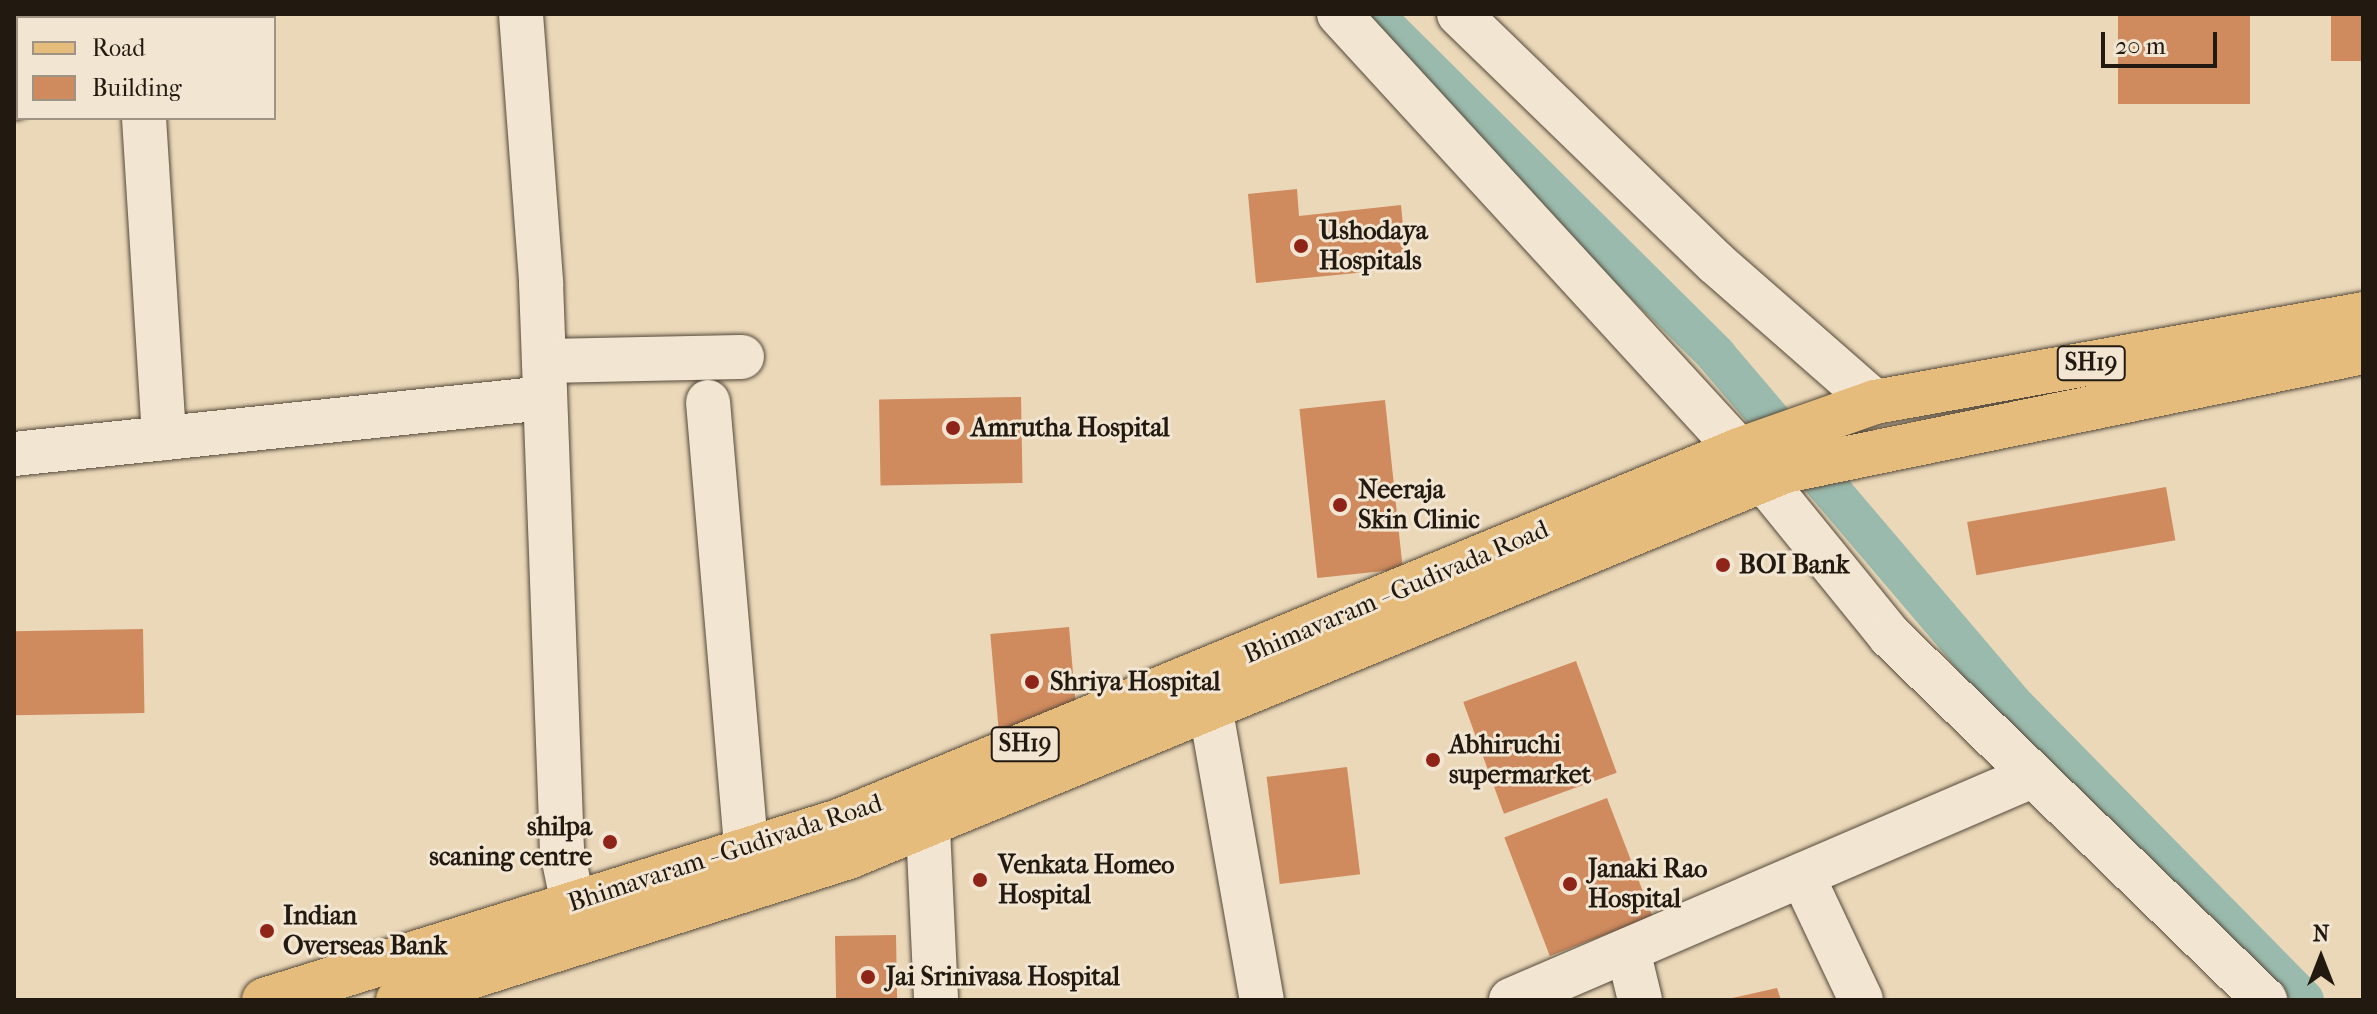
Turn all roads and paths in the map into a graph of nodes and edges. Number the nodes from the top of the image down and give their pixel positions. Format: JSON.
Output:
{"nodes":[{"id":1,"x":521,"y":14,"type":"edge"},
{"id":2,"x":1339,"y":14,"type":"edge"},
{"id":3,"x":1459,"y":14,"type":"edge"},
{"id":4,"x":144,"y":120,"type":"edge"},
{"id":5,"x":2363,"y":314,"type":"edge"},
{"id":6,"x":2363,"y":352,"type":"edge"},
{"id":7,"x":742,"y":357,"type":"dead end"},
{"id":8,"x":544,"y":380,"type":"junction"},
{"id":9,"x":708,"y":402,"type":"dead end"},
{"id":10,"x":1875,"y":402,"type":"junction"},
{"id":11,"x":1977,"y":406,"type":"junction"},
{"id":12,"x":1835,"y":437,"type":"junction"},
{"id":13,"x":164,"y":438,"type":"junction"},
{"id":14,"x":14,"y":454,"type":"edge"},
{"id":15,"x":1764,"y":461,"type":"junction"},
{"id":16,"x":1208,"y":690,"type":"junction"},
{"id":17,"x":2032,"y":776,"type":"junction"},
{"id":18,"x":929,"y":803,"type":"junction"},
{"id":19,"x":746,"y":849,"type":"junction"},
{"id":20,"x":1802,"y":875,"type":"junction"},
{"id":21,"x":573,"y":904,"type":"junction"},
{"id":22,"x":1628,"y":950,"type":"junction"},
{"id":23,"x":275,"y":998,"type":"edge"},
{"id":24,"x":398,"y":1000,"type":"edge"},
{"id":25,"x":936,"y":1000,"type":"edge"},
{"id":26,"x":1262,"y":1000,"type":"edge"},
{"id":27,"x":1511,"y":1000,"type":"edge"},
{"id":28,"x":1640,"y":1000,"type":"edge"},
{"id":29,"x":1861,"y":1000,"type":"edge"},
{"id":30,"x":2265,"y":1000,"type":"edge"}],
"edges":[{"from":1,"to":8,"type":"street"},
{"from":2,"to":15,"type":"street"},
{"from":3,"to":10,"type":"street"},
{"from":4,"to":13,"type":"street"},
{"from":5,"to":11,"type":"main road","name":"Bhimavaram - Gudivada Road","number":"SH19"},
{"from":6,"to":11,"type":"main road","name":"Bhimavaram - Gudivada Road","number":"SH19"},
{"from":7,"to":8,"type":"street"},
{"from":8,"to":13,"type":"street"},
{"from":8,"to":21,"type":"street"},
{"from":9,"to":19,"type":"street"},
{"from":10,"to":11,"type":"main road","name":"Bhimavaram - Gudivada Road","number":"SH19"},
{"from":10,"to":12,"type":"main road","name":"Bhimavaram - Gudivada Road","number":"SH19"},
{"from":11,"to":12,"type":"main road","name":"Bhimavaram - Gudivada Road","number":"SH19"},
{"from":12,"to":15,"type":"main road","name":"Bhimavaram - Gudivada Road","number":"SH19"},
{"from":13,"to":14,"type":"street"},
{"from":15,"to":16,"type":"main road","name":"Bhimavaram - Gudivada Road","number":"SH19"},
{"from":15,"to":17,"type":"street"},
{"from":16,"to":18,"type":"main road","name":"Bhimavaram - Gudivada Road","number":"SH19"},
{"from":16,"to":26,"type":"street"},
{"from":17,"to":20,"type":"street"},
{"from":17,"to":30,"type":"street"},
{"from":18,"to":19,"type":"main road","name":"Bhimavaram - Gudivada Road","number":"SH19"},
{"from":18,"to":24,"type":"main road","name":"Bhimavaram - Gudivada Road","number":"SH19"},
{"from":18,"to":25,"type":"street"},
{"from":19,"to":21,"type":"main road","name":"Bhimavaram - Gudivada Road","number":"SH19"},
{"from":20,"to":22,"type":"street"},
{"from":20,"to":29,"type":"street"},
{"from":21,"to":23,"type":"main road","name":"Bhimavaram - Gudivada Road","number":"SH19"},
{"from":22,"to":27,"type":"street"},
{"from":22,"to":28,"type":"street"}]}
